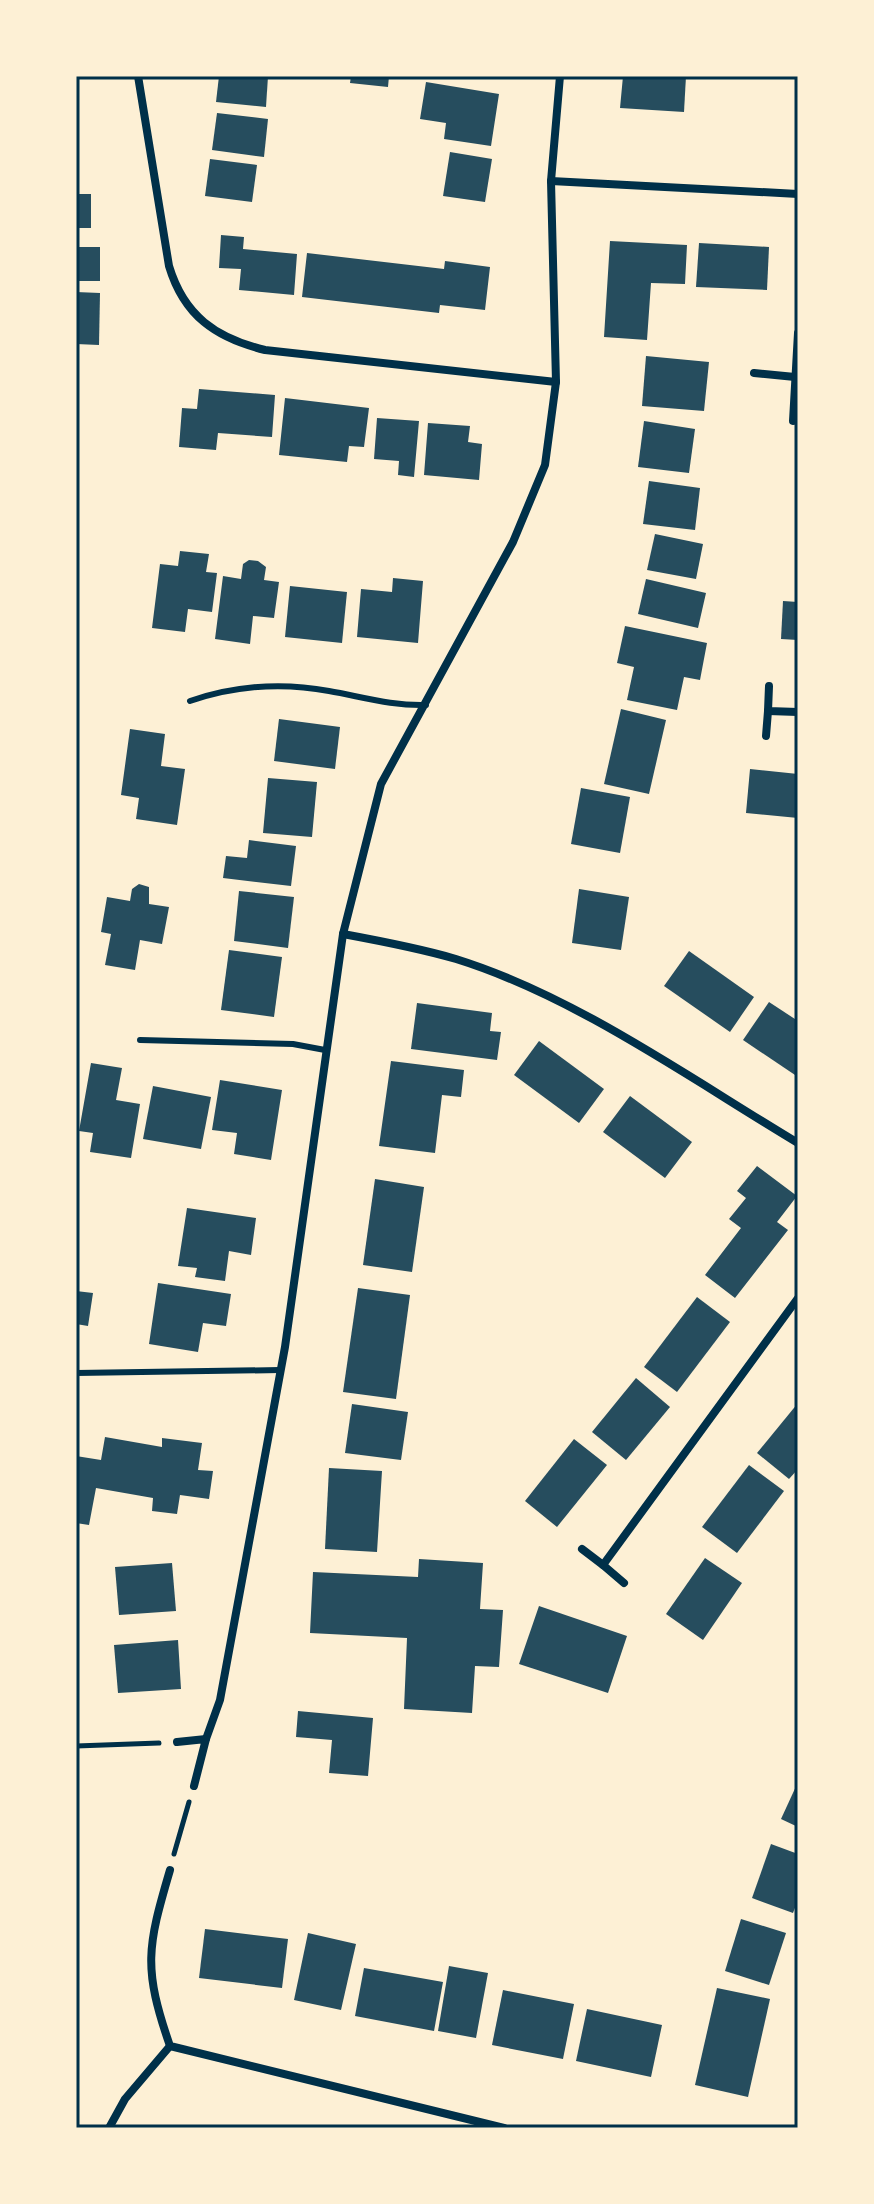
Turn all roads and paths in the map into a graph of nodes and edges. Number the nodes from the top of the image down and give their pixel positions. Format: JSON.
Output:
{"nodes":[{"id":1,"x":138,"y":76,"type":"edge"},
{"id":2,"x":560,"y":76,"type":"edge"},
{"id":3,"x":551,"y":181,"type":"junction"},
{"id":4,"x":798,"y":194,"type":"edge"},
{"id":5,"x":798,"y":333,"type":"edge"},
{"id":6,"x":754,"y":373,"type":"dead end"},
{"id":7,"x":795,"y":377,"type":"junction"},
{"id":8,"x":556,"y":382,"type":"junction"},
{"id":9,"x":793,"y":421,"type":"dead end"},
{"id":10,"x":769,"y":686,"type":"dead end"},
{"id":11,"x":190,"y":701,"type":"dead end"},
{"id":12,"x":426,"y":705,"type":"junction"},
{"id":13,"x":768,"y":711,"type":"junction"},
{"id":14,"x":798,"y":712,"type":"edge"},
{"id":15,"x":766,"y":736,"type":"dead end"},
{"id":16,"x":343,"y":934,"type":"junction"},
{"id":17,"x":140,"y":1040,"type":"dead end"},
{"id":18,"x":325,"y":1050,"type":"junction"},
{"id":19,"x":798,"y":1143,"type":"edge"},
{"id":20,"x":798,"y":1298,"type":"edge"},
{"id":21,"x":280,"y":1370,"type":"junction"},
{"id":22,"x":76,"y":1373,"type":"edge"},
{"id":23,"x":582,"y":1549,"type":"dead end"},
{"id":24,"x":603,"y":1565,"type":"junction"},
{"id":25,"x":624,"y":1583,"type":"dead end"},
{"id":26,"x":206,"y":1739,"type":"junction"},
{"id":27,"x":177,"y":1742,"type":"joint"},
{"id":28,"x":76,"y":1746,"type":"edge"},
{"id":29,"x":194,"y":1786,"type":"joint"},
{"id":30,"x":170,"y":1870,"type":"joint"},
{"id":31,"x":170,"y":2046,"type":"junction"},
{"id":32,"x":109,"y":2128,"type":"edge"},
{"id":33,"x":504,"y":2128,"type":"edge"}],
"edges":[{"from":1,"to":8,"type":"street"},
{"from":2,"to":3,"type":"street"},
{"from":3,"to":4,"type":"street"},
{"from":3,"to":8,"type":"street"},
{"from":5,"to":7,"type":"street"},
{"from":6,"to":7,"type":"street"},
{"from":7,"to":9,"type":"street"},
{"from":8,"to":12,"type":"street"},
{"from":10,"to":13,"type":"street"},
{"from":11,"to":12,"type":"lane"},
{"from":12,"to":16,"type":"street"},
{"from":13,"to":14,"type":"street"},
{"from":13,"to":15,"type":"street"},
{"from":16,"to":18,"type":"street"},
{"from":16,"to":19,"type":"street"},
{"from":17,"to":18,"type":"lane"},
{"from":18,"to":21,"type":"street"},
{"from":20,"to":24,"type":"street"},
{"from":21,"to":22,"type":"lane"},
{"from":21,"to":26,"type":"street"},
{"from":23,"to":24,"type":"street"},
{"from":24,"to":25,"type":"street"},
{"from":26,"to":27,"type":"street"},
{"from":26,"to":29,"type":"street"},
{"from":27,"to":28,"type":"path"},
{"from":29,"to":30,"type":"path"},
{"from":30,"to":31,"type":"street"},
{"from":31,"to":32,"type":"street"},
{"from":31,"to":33,"type":"street"}]}
